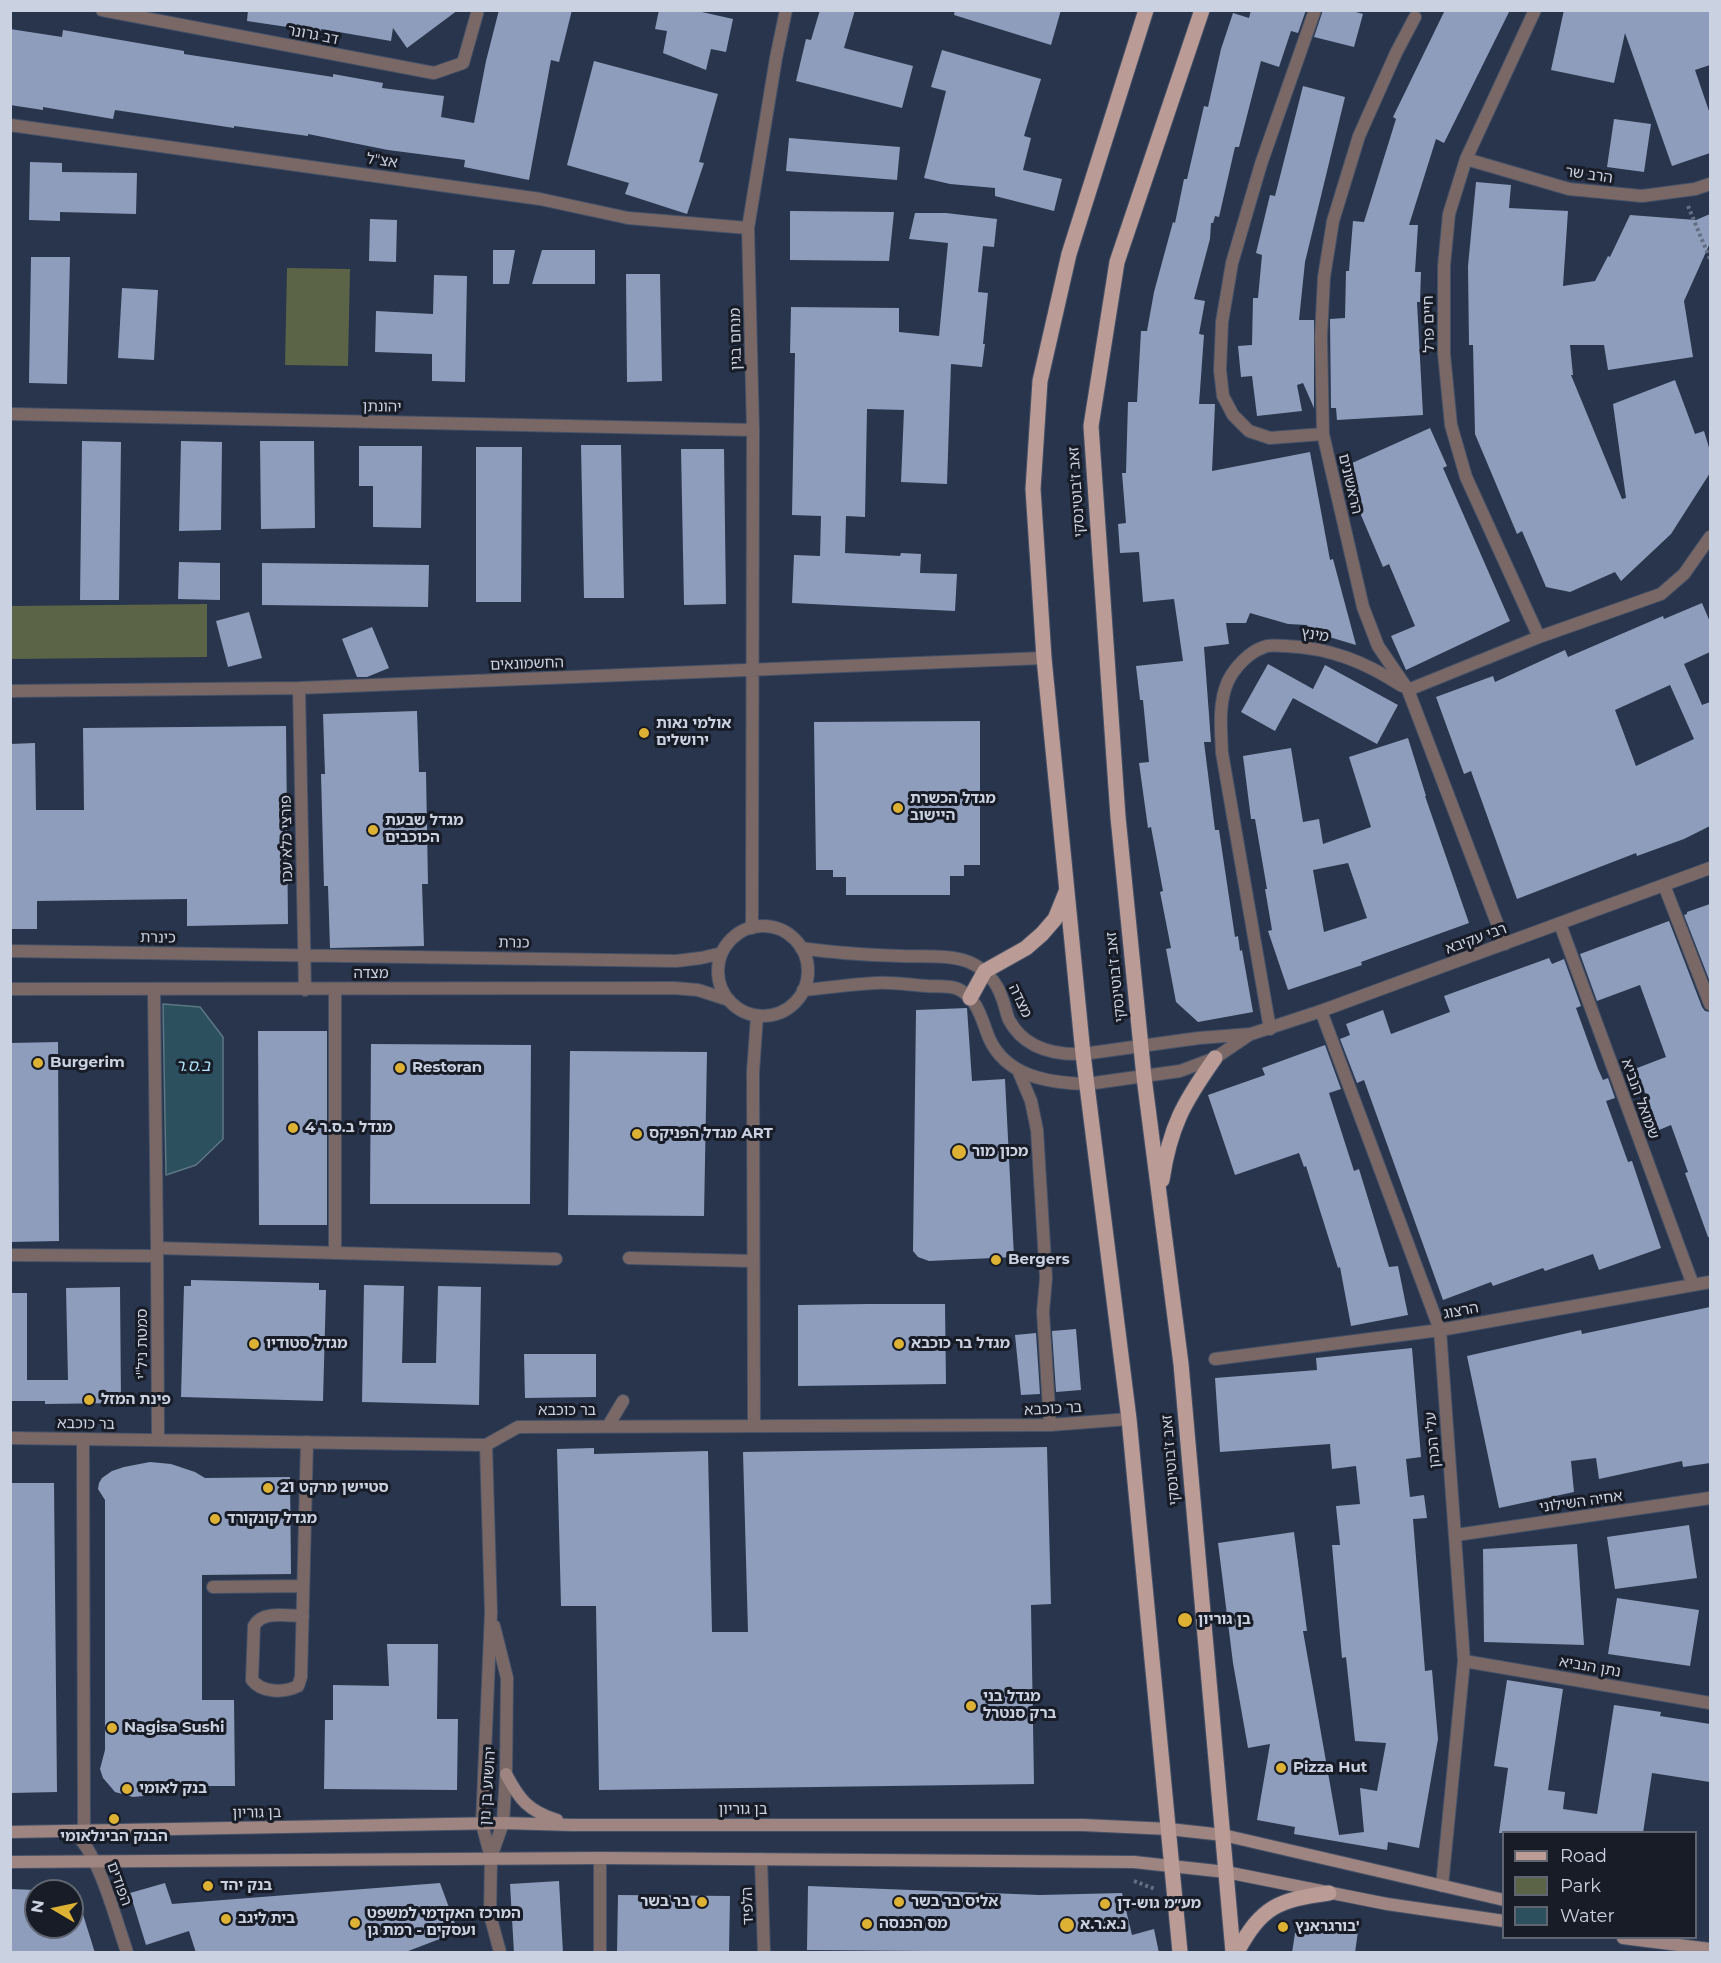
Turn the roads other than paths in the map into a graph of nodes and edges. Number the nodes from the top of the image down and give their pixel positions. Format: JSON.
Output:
{"nodes":[{"id":1,"x":102,"y":10,"type":"edge"},
{"id":2,"x":478,"y":10,"type":"edge"},
{"id":3,"x":786,"y":10,"type":"edge"},
{"id":4,"x":1146,"y":10,"type":"edge"},
{"id":5,"x":1202,"y":10,"type":"edge"},
{"id":6,"x":1315,"y":10,"type":"edge"},
{"id":7,"x":1535,"y":10,"type":"edge"},
{"id":8,"x":1415,"y":17,"type":"dead end"},
{"id":9,"x":10,"y":124,"type":"edge"},
{"id":10,"x":1466,"y":159,"type":"junction"},
{"id":11,"x":1710,"y":184,"type":"edge"},
{"id":12,"x":748,"y":228,"type":"junction"},
{"id":13,"x":10,"y":414,"type":"edge"},
{"id":14,"x":753,"y":430,"type":"junction"},
{"id":15,"x":1323,"y":434,"type":"junction"},
{"id":16,"x":1710,"y":537,"type":"edge"},
{"id":17,"x":1539,"y":637,"type":"junction"},
{"id":18,"x":1044,"y":658,"type":"junction"},
{"id":19,"x":753,"y":669,"type":"junction"},
{"id":20,"x":299,"y":688,"type":"junction"},
{"id":21,"x":1408,"y":690,"type":"junction"},
{"id":22,"x":10,"y":691,"type":"edge"},
{"id":23,"x":1710,"y":868,"type":"edge"},
{"id":24,"x":1664,"y":885,"type":"junction"},
{"id":25,"x":1067,"y":890,"type":"junction"},
{"id":26,"x":1560,"y":924,"type":"junction"},
{"id":27,"x":752,"y":928,"type":"junction"},
{"id":28,"x":1505,"y":944,"type":"junction"},
{"id":29,"x":801,"y":948,"type":"junction"},
{"id":30,"x":10,"y":951,"type":"edge"},
{"id":31,"x":722,"y":953,"type":"junction"},
{"id":32,"x":304,"y":955,"type":"junction"},
{"id":33,"x":985,"y":971,"type":"junction"},
{"id":34,"x":10,"y":989,"type":"edge"},
{"id":35,"x":154,"y":990,"type":"junction"},
{"id":36,"x":305,"y":990,"type":"junction"},
{"id":37,"x":335,"y":990,"type":"junction"},
{"id":38,"x":803,"y":990,"type":"junction"},
{"id":39,"x":970,"y":998,"type":"junction"},
{"id":40,"x":729,"y":1000,"type":"junction"},
{"id":41,"x":1710,"y":1004,"type":"edge"},
{"id":42,"x":1321,"y":1011,"type":"junction"},
{"id":43,"x":757,"y":1016,"type":"junction"},
{"id":44,"x":1270,"y":1029,"type":"junction"},
{"id":45,"x":1251,"y":1034,"type":"junction"},
{"id":46,"x":1141,"y":1047,"type":"junction"},
{"id":47,"x":1083,"y":1054,"type":"junction"},
{"id":48,"x":1215,"y":1059,"type":"junction"},
{"id":49,"x":1018,"y":1070,"type":"junction"},
{"id":50,"x":1144,"y":1077,"type":"junction"},
{"id":51,"x":1087,"y":1084,"type":"junction"},
{"id":52,"x":1159,"y":1200,"type":"junction"},
{"id":53,"x":157,"y":1252,"type":"junction"},
{"id":54,"x":335,"y":1253,"type":"junction"},
{"id":55,"x":10,"y":1255,"type":"edge"},
{"id":56,"x":629,"y":1258,"type":"dead end"},
{"id":57,"x":556,"y":1259,"type":"dead end"},
{"id":58,"x":753,"y":1261,"type":"junction"},
{"id":59,"x":1710,"y":1282,"type":"edge"},
{"id":60,"x":1693,"y":1285,"type":"junction"},
{"id":61,"x":1440,"y":1330,"type":"junction"},
{"id":62,"x":1215,"y":1359,"type":"dead end"},
{"id":63,"x":622,"y":1401,"type":"dead end"},
{"id":64,"x":1129,"y":1419,"type":"junction"},
{"id":65,"x":1050,"y":1425,"type":"junction"},
{"id":66,"x":608,"y":1426,"type":"junction"},
{"id":67,"x":754,"y":1426,"type":"junction"},
{"id":68,"x":10,"y":1438,"type":"edge"},
{"id":69,"x":83,"y":1439,"type":"junction"},
{"id":70,"x":158,"y":1440,"type":"junction"},
{"id":71,"x":307,"y":1442,"type":"junction"},
{"id":72,"x":486,"y":1445,"type":"junction"},
{"id":73,"x":1710,"y":1498,"type":"edge"},
{"id":74,"x":1456,"y":1535,"type":"junction"},
{"id":75,"x":303,"y":1586,"type":"junction"},
{"id":76,"x":213,"y":1587,"type":"dead end"},
{"id":77,"x":491,"y":1612,"type":"junction"},
{"id":78,"x":303,"y":1616,"type":"junction"},
{"id":79,"x":1464,"y":1661,"type":"junction"},
{"id":80,"x":1710,"y":1703,"type":"edge"},
{"id":81,"x":506,"y":1774,"type":"junction"},
{"id":82,"x":503,"y":1823,"type":"junction"},
{"id":83,"x":482,"y":1824,"type":"junction"},
{"id":84,"x":572,"y":1825,"type":"junction"},
{"id":85,"x":1169,"y":1829,"type":"junction"},
{"id":86,"x":79,"y":1831,"type":"junction"},
{"id":87,"x":10,"y":1832,"type":"edge"},
{"id":88,"x":1223,"y":1835,"type":"junction"},
{"id":89,"x":491,"y":1858,"type":"junction"},
{"id":90,"x":600,"y":1858,"type":"junction"},
{"id":91,"x":761,"y":1859,"type":"junction"},
{"id":92,"x":10,"y":1862,"type":"edge"},
{"id":93,"x":95,"y":1862,"type":"junction"},
{"id":94,"x":1170,"y":1867,"type":"junction"},
{"id":95,"x":1226,"y":1872,"type":"junction"},
{"id":96,"x":1442,"y":1886,"type":"junction"},
{"id":97,"x":1329,"y":1893,"type":"junction"},
{"id":98,"x":1502,"y":1900,"type":"edge"},
{"id":99,"x":1502,"y":1921,"type":"edge"},
{"id":100,"x":1632,"y":1939,"type":"edge"},
{"id":101,"x":1669,"y":1939,"type":"edge"},
{"id":102,"x":1710,"y":1948,"type":"edge"},
{"id":103,"x":127,"y":1953,"type":"edge"},
{"id":104,"x":500,"y":1953,"type":"edge"},
{"id":105,"x":600,"y":1953,"type":"edge"},
{"id":106,"x":764,"y":1953,"type":"edge"},
{"id":107,"x":1180,"y":1953,"type":"edge"},
{"id":108,"x":1235,"y":1953,"type":"edge"}],
"edges":[{"from":1,"to":2,"type":"street","name":"דב גרונר"},
{"from":3,"to":12,"type":"street","name":"מנחם בגין"},
{"from":4,"to":18,"type":"main road"},
{"from":5,"to":46,"type":"main road","name":"זאב ז'בוטינסקי"},
{"from":6,"to":15,"type":"street"},
{"from":7,"to":10,"type":"street","name":"חיים פרל"},
{"from":8,"to":15,"type":"street","name":"הראשונים"},
{"from":9,"to":12,"type":"street","name":"אצ\"ל"},
{"from":10,"to":11,"type":"street","name":"הרב שר"},
{"from":10,"to":17,"type":"street","name":"חיים פרל"},
{"from":12,"to":14,"type":"street","name":"מנחם בגין"},
{"from":13,"to":14,"type":"street","name":"יהונתן"},
{"from":14,"to":19,"type":"street","name":"מנחם בגין"},
{"from":15,"to":21,"type":"street","name":"הראשונים"},
{"from":16,"to":17,"type":"street"},
{"from":17,"to":21,"type":"street"},
{"from":18,"to":19,"type":"street","name":"החשמונאים"},
{"from":18,"to":25,"type":"main road"},
{"from":19,"to":20,"type":"street","name":"החשמונאים"},
{"from":19,"to":27,"type":"street","name":"מנחם בגין"},
{"from":20,"to":22,"type":"street","name":"החשמונאים"},
{"from":20,"to":32,"type":"street","name":"פורצי כלא עכו"},
{"from":21,"to":28,"type":"street","name":"הראשונים"},
{"from":21,"to":44,"type":"street","name":"מינץ"},
{"from":23,"to":24,"type":"street","name":"רבי עקיבא"},
{"from":24,"to":26,"type":"street","name":"רבי עקיבא"},
{"from":24,"to":41,"type":"street"},
{"from":25,"to":33,"type":"main road"},
{"from":25,"to":47,"type":"main road"},
{"from":26,"to":28,"type":"street","name":"רבי עקיבא"},
{"from":26,"to":60,"type":"street","name":"שמואל הנביא"},
{"from":27,"to":29,"type":"street"},
{"from":27,"to":31,"type":"street"},
{"from":28,"to":42,"type":"street","name":"רבי עקיבא"},
{"from":29,"to":33,"type":"street"},
{"from":29,"to":38,"type":"street"},
{"from":30,"to":32,"type":"street","name":"כינרת"},
{"from":31,"to":32,"type":"street","name":"כנרת"},
{"from":31,"to":40,"type":"street"},
{"from":32,"to":36,"type":"street","name":"פורצי כלא עכו"},
{"from":33,"to":39,"type":"main road"},
{"from":33,"to":47,"type":"street","name":"מצדה"},
{"from":34,"to":35,"type":"street","name":"מצדה"},
{"from":35,"to":36,"type":"street","name":"מצדה"},
{"from":35,"to":53,"type":"street","name":"סמטת ניל\"י"},
{"from":36,"to":37,"type":"street","name":"מצדה"},
{"from":37,"to":40,"type":"street","name":"מצדה"},
{"from":37,"to":54,"type":"street"},
{"from":38,"to":39,"type":"street"},
{"from":38,"to":43,"type":"street"},
{"from":39,"to":49,"type":"street"},
{"from":40,"to":43,"type":"street"},
{"from":42,"to":44,"type":"street","name":"רבי עקיבא"},
{"from":42,"to":61,"type":"street","name":"עלי הכהן"},
{"from":43,"to":58,"type":"street"},
{"from":44,"to":45,"type":"street","name":"רבי עקיבא"},
{"from":45,"to":46,"type":"street","name":"רבי עקיבא"},
{"from":45,"to":48,"type":"street","name":"רבי עקיבא"},
{"from":46,"to":47,"type":"street","name":"מצדה"},
{"from":46,"to":50,"type":"main road","name":"זאב ז'בוטינסקי"},
{"from":47,"to":51,"type":"main road"},
{"from":48,"to":50,"type":"street","name":"רבי עקיבא"},
{"from":48,"to":52,"type":"main road"},
{"from":49,"to":51,"type":"street"},
{"from":49,"to":65,"type":"street"},
{"from":50,"to":51,"type":"street","name":"רבי עקיבא"},
{"from":50,"to":52,"type":"main road","name":"זאב ז'בוטינסקי"},
{"from":51,"to":64,"type":"main road"},
{"from":52,"to":88,"type":"main road","name":"זאב ז'בוטינסקי"},
{"from":53,"to":54,"type":"street"},
{"from":53,"to":55,"type":"street"},
{"from":53,"to":70,"type":"street","name":"סמטת ניל\"י"},
{"from":54,"to":57,"type":"street"},
{"from":56,"to":58,"type":"street"},
{"from":58,"to":67,"type":"street"},
{"from":59,"to":60,"type":"street","name":"הרצוג"},
{"from":60,"to":61,"type":"street","name":"הרצוג"},
{"from":61,"to":62,"type":"street","name":"הרצוג"},
{"from":61,"to":74,"type":"street","name":"עלי הכהן"},
{"from":63,"to":66,"type":"street"},
{"from":64,"to":65,"type":"street","name":"בר כוכבא"},
{"from":64,"to":85,"type":"main road"},
{"from":65,"to":67,"type":"street","name":"בר כוכבא"},
{"from":66,"to":67,"type":"street","name":"בר כוכבא"},
{"from":66,"to":72,"type":"street","name":"בר כוכבא"},
{"from":68,"to":69,"type":"street","name":"בר כוכבא"},
{"from":69,"to":70,"type":"street","name":"בר כוכבא"},
{"from":69,"to":86,"type":"street"},
{"from":70,"to":71,"type":"street","name":"בר כוכבא"},
{"from":71,"to":72,"type":"street","name":"בר כוכבא"},
{"from":71,"to":75,"type":"street"},
{"from":72,"to":77,"type":"street","name":"יהושוע בן נון"},
{"from":73,"to":74,"type":"street","name":"אחיה השילוני"},
{"from":74,"to":79,"type":"street","name":"עלי הכהן"},
{"from":75,"to":76,"type":"street"},
{"from":75,"to":78,"type":"street"},
{"from":77,"to":81,"type":"street","name":"יהושוע בן נון"},
{"from":77,"to":83,"type":"street","name":"יהושוע בן נון"},
{"from":78,"to":78,"type":"street"},
{"from":79,"to":80,"type":"street","name":"נתן הנביא"},
{"from":79,"to":96,"type":"street","name":"עלי הכהן"},
{"from":81,"to":82,"type":"street","name":"יהושוע בן נון"},
{"from":81,"to":84,"type":"main road"},
{"from":82,"to":83,"type":"main road","name":"בן גוריון"},
{"from":82,"to":84,"type":"main road","name":"בן גוריון"},
{"from":82,"to":89,"type":"street","name":"יהושוע בן נון"},
{"from":83,"to":86,"type":"main road","name":"בן גוריון"},
{"from":83,"to":89,"type":"street","name":"יהושוע בן נון"},
{"from":84,"to":85,"type":"main road","name":"בן גוריון"},
{"from":85,"to":88,"type":"main road","name":"בן גוריון"},
{"from":85,"to":94,"type":"main road"},
{"from":86,"to":87,"type":"main road","name":"בן גוריון"},
{"from":86,"to":93,"type":"street","name":"הפודים"},
{"from":88,"to":95,"type":"main road","name":"זאב ז'בוטינסקי"},
{"from":88,"to":96,"type":"main road","name":"בן גוריון"},
{"from":89,"to":90,"type":"main road"},
{"from":89,"to":93,"type":"main road"},
{"from":89,"to":104,"type":"street"},
{"from":90,"to":91,"type":"main road"},
{"from":90,"to":105,"type":"street"},
{"from":91,"to":94,"type":"main road"},
{"from":91,"to":106,"type":"street","name":"הלפיד"},
{"from":92,"to":93,"type":"main road"},
{"from":93,"to":103,"type":"street","name":"הפודים"},
{"from":94,"to":95,"type":"main road"},
{"from":94,"to":107,"type":"main road"},
{"from":95,"to":97,"type":"main road"},
{"from":95,"to":108,"type":"main road","name":"זאב ז'בוטינסקי"},
{"from":96,"to":98,"type":"main road","name":"בן גוריון"},
{"from":97,"to":99,"type":"main road"},
{"from":97,"to":108,"type":"main road"},
{"from":100,"to":102,"type":"main road"},
{"from":101,"to":102,"type":"main road"}]}
